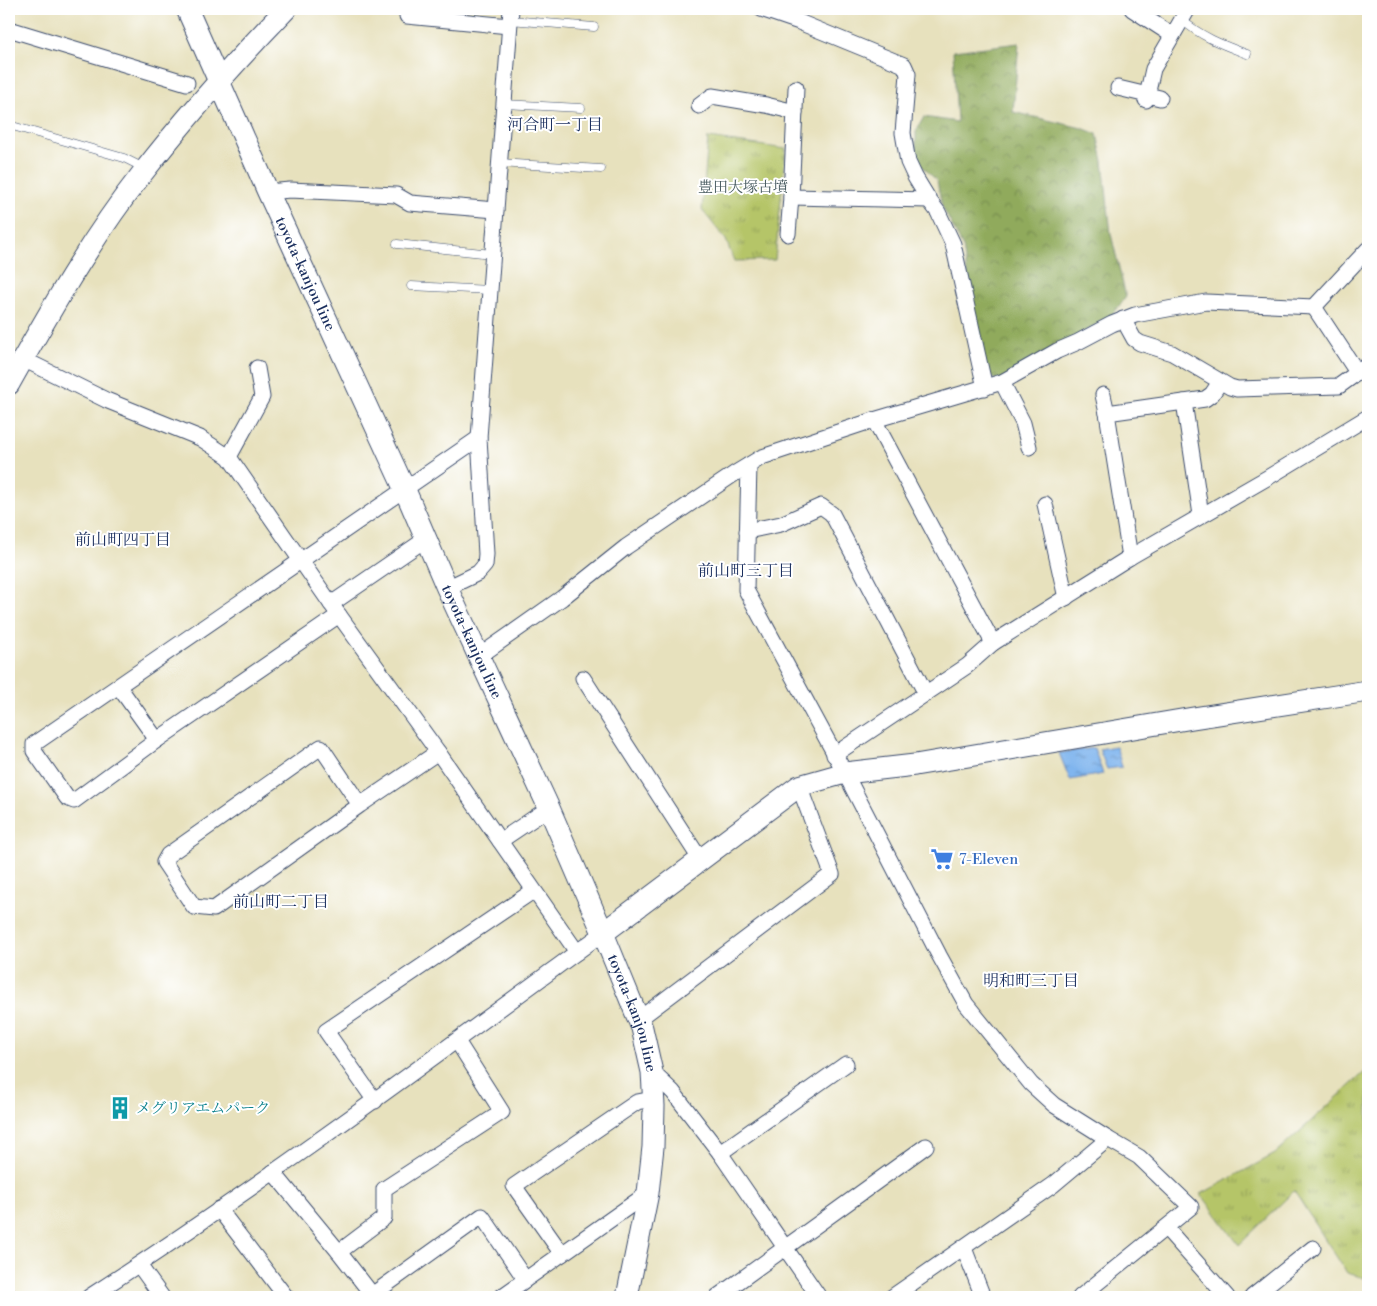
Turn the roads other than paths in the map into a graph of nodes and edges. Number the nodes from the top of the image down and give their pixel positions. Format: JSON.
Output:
{"nodes":[{"id":1,"x":187,"y":9,"type":"edge"},
{"id":2,"x":286,"y":9,"type":"edge"},
{"id":3,"x":761,"y":9,"type":"edge"},
{"id":4,"x":1132,"y":9,"type":"edge"},
{"id":5,"x":1185,"y":14,"type":"edge"},
{"id":6,"x":407,"y":16,"type":"dead end"},
{"id":7,"x":510,"y":18,"type":"edge"},
{"id":8,"x":594,"y":27,"type":"dead end"},
{"id":9,"x":9,"y":29,"type":"edge"},
{"id":10,"x":1172,"y":35,"type":"junction"},
{"id":11,"x":1247,"y":54,"type":"dead end"},
{"id":12,"x":219,"y":79,"type":"junction"},
{"id":13,"x":187,"y":83,"type":"dead end"},
{"id":14,"x":796,"y":88,"type":"dead end"},
{"id":15,"x":1118,"y":88,"type":"dead end"},
{"id":16,"x":504,"y":104,"type":"junction"},
{"id":17,"x":699,"y":106,"type":"dead end"},
{"id":18,"x":581,"y":108,"type":"dead end"},
{"id":19,"x":795,"y":112,"type":"junction"},
{"id":20,"x":9,"y":125,"type":"edge"},
{"id":21,"x":499,"y":163,"type":"junction"},
{"id":22,"x":146,"y":169,"type":"junction"},
{"id":23,"x":601,"y":169,"type":"dead end"},
{"id":24,"x":268,"y":192,"type":"junction"},
{"id":25,"x":791,"y":197,"type":"junction"},
{"id":26,"x":929,"y":200,"type":"junction"},
{"id":27,"x":496,"y":210,"type":"junction"},
{"id":28,"x":788,"y":234,"type":"dead end"},
{"id":29,"x":396,"y":244,"type":"dead end"},
{"id":30,"x":1368,"y":250,"type":"edge"},
{"id":31,"x":492,"y":254,"type":"junction"},
{"id":32,"x":411,"y":286,"type":"dead end"},
{"id":33,"x":490,"y":290,"type":"junction"},
{"id":34,"x":1314,"y":307,"type":"junction"},
{"id":35,"x":1123,"y":319,"type":"junction"},
{"id":36,"x":23,"y":360,"type":"junction"},
{"id":37,"x":258,"y":368,"type":"dead end"},
{"id":38,"x":1363,"y":369,"type":"edge"},
{"id":39,"x":1002,"y":382,"type":"junction"},
{"id":40,"x":1220,"y":382,"type":"junction"},
{"id":41,"x":9,"y":384,"type":"edge"},
{"id":42,"x":985,"y":388,"type":"junction"},
{"id":43,"x":1103,"y":395,"type":"dead end"},
{"id":44,"x":1184,"y":402,"type":"junction"},
{"id":45,"x":1107,"y":413,"type":"junction"},
{"id":46,"x":1368,"y":417,"type":"edge"},
{"id":47,"x":874,"y":420,"type":"junction"},
{"id":48,"x":479,"y":438,"type":"junction"},
{"id":49,"x":1029,"y":447,"type":"dead end"},
{"id":50,"x":228,"y":457,"type":"junction"},
{"id":51,"x":749,"y":464,"type":"junction"},
{"id":52,"x":405,"y":490,"type":"junction"},
{"id":53,"x":1045,"y":504,"type":"dead end"},
{"id":54,"x":1201,"y":516,"type":"junction"},
{"id":55,"x":747,"y":530,"type":"junction"},
{"id":56,"x":426,"y":539,"type":"junction"},
{"id":57,"x":1130,"y":557,"type":"junction"},
{"id":58,"x":301,"y":562,"type":"junction"},
{"id":59,"x":446,"y":588,"type":"junction"},
{"id":60,"x":1066,"y":598,"type":"junction"},
{"id":61,"x":335,"y":610,"type":"junction"},
{"id":62,"x":994,"y":643,"type":"junction"},
{"id":63,"x":478,"y":657,"type":"junction"},
{"id":64,"x":583,"y":678,"type":"dead end"},
{"id":65,"x":120,"y":687,"type":"junction"},
{"id":66,"x":1368,"y":691,"type":"edge"},
{"id":67,"x":926,"y":694,"type":"junction"},
{"id":68,"x":156,"y":740,"type":"junction"},
{"id":69,"x":438,"y":752,"type":"junction"},
{"id":70,"x":834,"y":755,"type":"junction"},
{"id":71,"x":845,"y":774,"type":"junction"},
{"id":72,"x":799,"y":786,"type":"junction"},
{"id":73,"x":360,"y":805,"type":"junction"},
{"id":74,"x":549,"y":808,"type":"junction"},
{"id":75,"x":500,"y":841,"type":"junction"},
{"id":76,"x":700,"y":859,"type":"junction"},
{"id":77,"x":533,"y":891,"type":"junction"},
{"id":78,"x":603,"y":932,"type":"junction"},
{"id":79,"x":576,"y":952,"type":"junction"},
{"id":80,"x":639,"y":1018,"type":"junction"},
{"id":81,"x":457,"y":1042,"type":"junction"},
{"id":82,"x":846,"y":1064,"type":"dead end"},
{"id":83,"x":652,"y":1072,"type":"junction"},
{"id":84,"x":654,"y":1099,"type":"junction"},
{"id":85,"x":375,"y":1101,"type":"junction"},
{"id":86,"x":1108,"y":1139,"type":"junction"},
{"id":87,"x":926,"y":1146,"type":"dead end"},
{"id":88,"x":720,"y":1153,"type":"junction"},
{"id":89,"x":274,"y":1172,"type":"junction"},
{"id":90,"x":648,"y":1193,"type":"junction"},
{"id":91,"x":219,"y":1209,"type":"junction"},
{"id":92,"x":1166,"y":1228,"type":"junction"},
{"id":93,"x":785,"y":1247,"type":"junction"},
{"id":94,"x":964,"y":1248,"type":"junction"},
{"id":95,"x":1313,"y":1248,"type":"dead end"},
{"id":96,"x":339,"y":1252,"type":"junction"},
{"id":97,"x":562,"y":1254,"type":"junction"},
{"id":98,"x":139,"y":1265,"type":"junction"},
{"id":99,"x":525,"y":1279,"type":"junction"},
{"id":100,"x":373,"y":1296,"type":"edge"},
{"id":101,"x":89,"y":1297,"type":"edge"},
{"id":102,"x":162,"y":1297,"type":"edge"},
{"id":103,"x":286,"y":1297,"type":"edge"},
{"id":104,"x":501,"y":1297,"type":"edge"},
{"id":105,"x":627,"y":1297,"type":"edge"},
{"id":106,"x":717,"y":1297,"type":"edge"},
{"id":107,"x":819,"y":1297,"type":"edge"},
{"id":108,"x":892,"y":1297,"type":"edge"},
{"id":109,"x":984,"y":1297,"type":"edge"},
{"id":110,"x":1080,"y":1297,"type":"edge"},
{"id":111,"x":1227,"y":1297,"type":"edge"},
{"id":112,"x":1252,"y":1297,"type":"edge"}],
"edges":[{"from":1,"to":12,"type":"main road","name":"toyota-kanjou line"},
{"from":2,"to":12,"type":"main road"},
{"from":3,"to":26,"type":"street"},
{"from":4,"to":10,"type":"street"},
{"from":5,"to":10,"type":"street"},
{"from":5,"to":11,"type":"lane"},
{"from":6,"to":7,"type":"street"},
{"from":7,"to":8,"type":"lane"},
{"from":7,"to":16,"type":"street"},
{"from":9,"to":13,"type":"street"},
{"from":10,"to":15,"type":"street"},
{"from":12,"to":22,"type":"main road"},
{"from":12,"to":24,"type":"main road","name":"toyota-kanjou line"},
{"from":14,"to":19,"type":"street"},
{"from":16,"to":18,"type":"lane"},
{"from":16,"to":21,"type":"street"},
{"from":17,"to":19,"type":"street"},
{"from":19,"to":25,"type":"street"},
{"from":20,"to":22,"type":"lane"},
{"from":21,"to":23,"type":"lane"},
{"from":21,"to":27,"type":"street"},
{"from":22,"to":36,"type":"main road"},
{"from":24,"to":27,"type":"street"},
{"from":24,"to":52,"type":"main road","name":"toyota-kanjou line"},
{"from":25,"to":26,"type":"street"},
{"from":25,"to":28,"type":"street"},
{"from":26,"to":42,"type":"street"},
{"from":27,"to":31,"type":"street"},
{"from":29,"to":31,"type":"lane"},
{"from":30,"to":34,"type":"street"},
{"from":31,"to":33,"type":"street"},
{"from":32,"to":33,"type":"lane"},
{"from":33,"to":48,"type":"street"},
{"from":34,"to":35,"type":"street"},
{"from":34,"to":38,"type":"street"},
{"from":35,"to":39,"type":"street"},
{"from":35,"to":40,"type":"street"},
{"from":36,"to":41,"type":"main road"},
{"from":36,"to":50,"type":"street"},
{"from":37,"to":50,"type":"street"},
{"from":38,"to":40,"type":"street"},
{"from":39,"to":42,"type":"street"},
{"from":39,"to":49,"type":"street"},
{"from":40,"to":44,"type":"street"},
{"from":42,"to":47,"type":"street"},
{"from":43,"to":45,"type":"street"},
{"from":44,"to":45,"type":"street"},
{"from":44,"to":54,"type":"street"},
{"from":45,"to":57,"type":"street"},
{"from":46,"to":54,"type":"street"},
{"from":47,"to":51,"type":"street"},
{"from":47,"to":62,"type":"street"},
{"from":48,"to":52,"type":"street"},
{"from":48,"to":59,"type":"street"},
{"from":50,"to":58,"type":"street"},
{"from":51,"to":55,"type":"street"},
{"from":51,"to":63,"type":"street"},
{"from":52,"to":56,"type":"main road","name":"toyota-kanjou line"},
{"from":52,"to":58,"type":"street"},
{"from":53,"to":60,"type":"street"},
{"from":54,"to":57,"type":"street"},
{"from":55,"to":67,"type":"street"},
{"from":55,"to":70,"type":"street"},
{"from":56,"to":59,"type":"main road","name":"toyota-kanjou line"},
{"from":56,"to":61,"type":"street"},
{"from":57,"to":60,"type":"street"},
{"from":58,"to":61,"type":"street"},
{"from":58,"to":65,"type":"street"},
{"from":59,"to":63,"type":"main road","name":"toyota-kanjou line"},
{"from":60,"to":62,"type":"street"},
{"from":61,"to":68,"type":"street"},
{"from":61,"to":69,"type":"street"},
{"from":62,"to":67,"type":"street"},
{"from":63,"to":74,"type":"main road","name":"toyota-kanjou line"},
{"from":64,"to":76,"type":"street"},
{"from":65,"to":68,"type":"street"},
{"from":65,"to":68,"type":"street"},
{"from":66,"to":71,"type":"main road"},
{"from":67,"to":70,"type":"street"},
{"from":69,"to":73,"type":"street"},
{"from":69,"to":75,"type":"street"},
{"from":70,"to":71,"type":"street"},
{"from":71,"to":72,"type":"main road"},
{"from":71,"to":86,"type":"street"},
{"from":72,"to":76,"type":"main road"},
{"from":72,"to":80,"type":"street"},
{"from":73,"to":73,"type":"street"},
{"from":74,"to":75,"type":"street"},
{"from":74,"to":78,"type":"main road","name":"toyota-kanjou line"},
{"from":75,"to":77,"type":"street"},
{"from":76,"to":78,"type":"main road"},
{"from":77,"to":79,"type":"street"},
{"from":77,"to":85,"type":"street"},
{"from":78,"to":79,"type":"street"},
{"from":78,"to":80,"type":"main road","name":"toyota-kanjou line"},
{"from":79,"to":81,"type":"street"},
{"from":80,"to":83,"type":"main road","name":"toyota-kanjou line"},
{"from":81,"to":85,"type":"street"},
{"from":81,"to":96,"type":"street"},
{"from":82,"to":88,"type":"street"},
{"from":83,"to":84,"type":"main road","name":"toyota-kanjou line"},
{"from":83,"to":88,"type":"street"},
{"from":84,"to":90,"type":"main road","name":"toyota-kanjou line"},
{"from":84,"to":97,"type":"street"},
{"from":85,"to":89,"type":"street"},
{"from":86,"to":92,"type":"street"},
{"from":86,"to":94,"type":"street"},
{"from":87,"to":93,"type":"street"},
{"from":88,"to":93,"type":"street"},
{"from":89,"to":91,"type":"street"},
{"from":89,"to":96,"type":"street"},
{"from":90,"to":97,"type":"street"},
{"from":90,"to":105,"type":"main road","name":"toyota-kanjou line"},
{"from":91,"to":98,"type":"street"},
{"from":91,"to":103,"type":"street"},
{"from":92,"to":110,"type":"street"},
{"from":92,"to":111,"type":"street"},
{"from":93,"to":106,"type":"street"},
{"from":93,"to":107,"type":"street"},
{"from":94,"to":108,"type":"street"},
{"from":94,"to":109,"type":"street"},
{"from":95,"to":112,"type":"street"},
{"from":96,"to":100,"type":"street"},
{"from":97,"to":99,"type":"street"},
{"from":98,"to":101,"type":"street"},
{"from":98,"to":102,"type":"street"},
{"from":99,"to":100,"type":"street"},
{"from":99,"to":104,"type":"street"}]}
